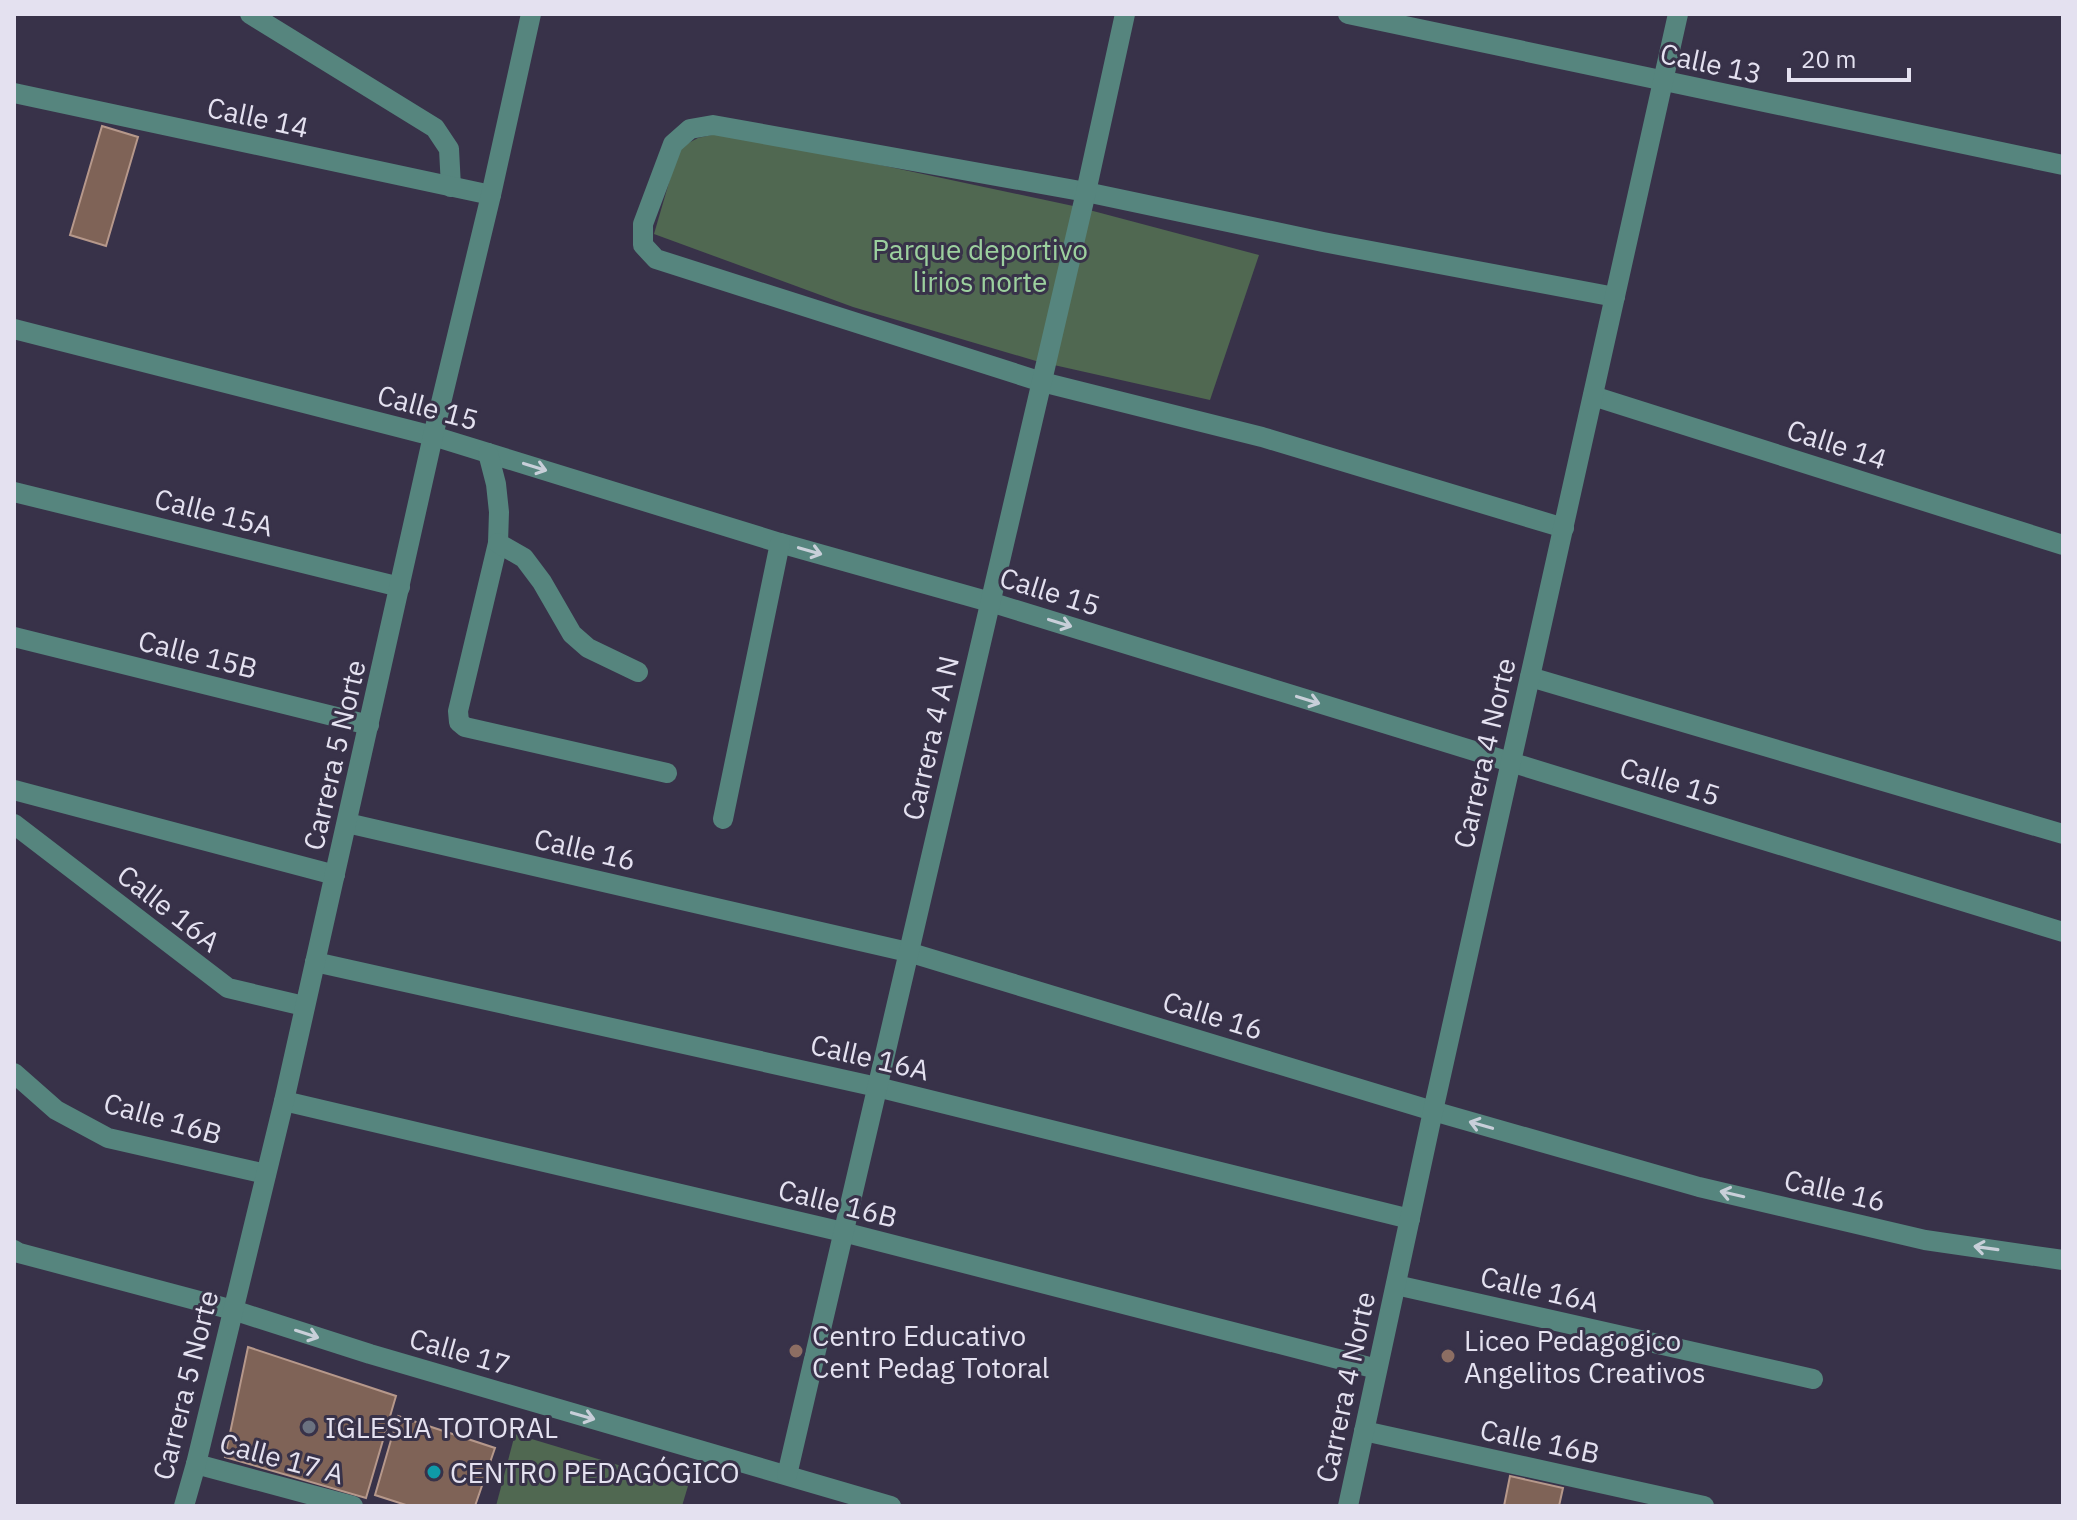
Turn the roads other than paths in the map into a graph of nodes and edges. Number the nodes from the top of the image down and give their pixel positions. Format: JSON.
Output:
{"nodes":[{"id":1,"x":250,"y":14,"type":"edge"},
{"id":2,"x":531,"y":14,"type":"edge"},
{"id":3,"x":1125,"y":14,"type":"edge"},
{"id":4,"x":1348,"y":14,"type":"edge"},
{"id":5,"x":1678,"y":14,"type":"edge"},
{"id":6,"x":1664,"y":82,"type":"junction"},
{"id":7,"x":14,"y":93,"type":"edge"},
{"id":8,"x":2063,"y":165,"type":"edge"},
{"id":9,"x":451,"y":187,"type":"junction"},
{"id":10,"x":1086,"y":192,"type":"junction"},
{"id":11,"x":491,"y":195,"type":"junction"},
{"id":12,"x":1615,"y":297,"type":"junction"},
{"id":13,"x":14,"y":329,"type":"edge"},
{"id":14,"x":1042,"y":382,"type":"junction"},
{"id":15,"x":1593,"y":396,"type":"junction"},
{"id":16,"x":433,"y":436,"type":"junction"},
{"id":17,"x":488,"y":453,"type":"junction"},
{"id":18,"x":14,"y":492,"type":"edge"},
{"id":19,"x":1564,"y":528,"type":"junction"},
{"id":20,"x":498,"y":543,"type":"junction"},
{"id":21,"x":780,"y":543,"type":"junction"},
{"id":22,"x":2063,"y":545,"type":"edge"},
{"id":23,"x":400,"y":587,"type":"junction"},
{"id":24,"x":990,"y":602,"type":"junction"},
{"id":25,"x":14,"y":637,"type":"edge"},
{"id":26,"x":638,"y":672,"type":"dead end"},
{"id":27,"x":1530,"y":677,"type":"junction"},
{"id":28,"x":369,"y":725,"type":"junction"},
{"id":29,"x":1511,"y":762,"type":"junction"},
{"id":30,"x":667,"y":773,"type":"dead end"},
{"id":31,"x":14,"y":790,"type":"edge"},
{"id":32,"x":723,"y":819,"type":"dead end"},
{"id":33,"x":347,"y":823,"type":"junction"},
{"id":34,"x":14,"y":824,"type":"edge"},
{"id":35,"x":2063,"y":834,"type":"edge"},
{"id":36,"x":335,"y":875,"type":"junction"},
{"id":37,"x":2063,"y":932,"type":"edge"},
{"id":38,"x":908,"y":952,"type":"junction"},
{"id":39,"x":315,"y":962,"type":"junction"},
{"id":40,"x":304,"y":1006,"type":"junction"},
{"id":41,"x":14,"y":1073,"type":"edge"},
{"id":42,"x":877,"y":1087,"type":"junction"},
{"id":43,"x":284,"y":1101,"type":"junction"},
{"id":44,"x":1433,"y":1111,"type":"junction"},
{"id":45,"x":266,"y":1174,"type":"junction"},
{"id":46,"x":1410,"y":1219,"type":"junction"},
{"id":47,"x":843,"y":1232,"type":"junction"},
{"id":48,"x":14,"y":1250,"type":"edge"},
{"id":49,"x":2063,"y":1260,"type":"edge"},
{"id":50,"x":1396,"y":1285,"type":"junction"},
{"id":51,"x":233,"y":1310,"type":"junction"},
{"id":52,"x":1377,"y":1369,"type":"junction"},
{"id":53,"x":1813,"y":1379,"type":"dead end"},
{"id":54,"x":1364,"y":1431,"type":"junction"},
{"id":55,"x":196,"y":1464,"type":"junction"},
{"id":56,"x":787,"y":1475,"type":"junction"},
{"id":57,"x":184,"y":1506,"type":"edge"},
{"id":58,"x":353,"y":1506,"type":"edge"},
{"id":59,"x":891,"y":1506,"type":"edge"},
{"id":60,"x":1348,"y":1506,"type":"edge"},
{"id":61,"x":1704,"y":1506,"type":"edge"}],
"edges":[{"from":1,"to":9,"type":"street"},
{"from":2,"to":11,"type":"street","name":"Carrera 5 Norte"},
{"from":3,"to":10,"type":"street","name":"Carrera 4 A N"},
{"from":4,"to":6,"type":"street","name":"Calle 13"},
{"from":5,"to":6,"type":"street","name":"Carrera 4 Norte"},
{"from":6,"to":8,"type":"street","name":"Calle 13"},
{"from":6,"to":12,"type":"street","name":"Carrera 4 Norte"},
{"from":7,"to":9,"type":"street","name":"Calle 14"},
{"from":9,"to":11,"type":"street","name":"Calle 14"},
{"from":10,"to":12,"type":"street"},
{"from":10,"to":14,"type":"street","name":"Carrera 4 A N"},
{"from":10,"to":14,"type":"street"},
{"from":11,"to":16,"type":"street","name":"Carrera 5 Norte"},
{"from":12,"to":15,"type":"street","name":"Carrera 4 Norte"},
{"from":13,"to":16,"type":"street","name":"Calle 15"},
{"from":14,"to":19,"type":"street"},
{"from":14,"to":24,"type":"street","name":"Carrera 4 A N"},
{"from":15,"to":19,"type":"street","name":"Carrera 4 Norte"},
{"from":15,"to":22,"type":"street","name":"Calle 14"},
{"from":16,"to":17,"type":"street","name":"Calle 15"},
{"from":16,"to":23,"type":"street","name":"Carrera 5 Norte"},
{"from":17,"to":20,"type":"street"},
{"from":17,"to":21,"type":"street","name":"Calle 15","one_way":true},
{"from":18,"to":23,"type":"street","name":"Calle 15A"},
{"from":19,"to":27,"type":"street","name":"Carrera 4 Norte"},
{"from":20,"to":26,"type":"street"},
{"from":20,"to":30,"type":"street"},
{"from":21,"to":24,"type":"street","name":"Calle 15","one_way":true},
{"from":21,"to":32,"type":"street"},
{"from":23,"to":28,"type":"street","name":"Carrera 5 Norte"},
{"from":24,"to":29,"type":"street","name":"Calle 15","one_way":true},
{"from":24,"to":38,"type":"street","name":"Carrera 4 A N"},
{"from":25,"to":28,"type":"street","name":"Calle 15B"},
{"from":27,"to":29,"type":"street","name":"Carrera 4 Norte"},
{"from":27,"to":35,"type":"street"},
{"from":28,"to":33,"type":"street","name":"Carrera 5 Norte"},
{"from":29,"to":37,"type":"street","name":"Calle 15"},
{"from":29,"to":44,"type":"street","name":"Carrera 4 Norte"},
{"from":31,"to":36,"type":"street"},
{"from":33,"to":36,"type":"street","name":"Carrera 5 Norte"},
{"from":33,"to":38,"type":"street","name":"Calle 16"},
{"from":34,"to":40,"type":"street","name":"Calle 16A"},
{"from":36,"to":39,"type":"street","name":"Carrera 5 Norte"},
{"from":38,"to":42,"type":"street","name":"Carrera 4 A N"},
{"from":38,"to":44,"type":"street","name":"Calle 16"},
{"from":39,"to":40,"type":"street","name":"Carrera 5 Norte"},
{"from":39,"to":42,"type":"street","name":"Calle 16A"},
{"from":40,"to":43,"type":"street","name":"Carrera 5 Norte"},
{"from":41,"to":45,"type":"street","name":"Calle 16B"},
{"from":42,"to":46,"type":"street","name":"Calle 16A"},
{"from":42,"to":47,"type":"street","name":"Carrera 4 A N"},
{"from":43,"to":45,"type":"street","name":"Carrera 5 Norte"},
{"from":43,"to":47,"type":"street","name":"Calle 16B"},
{"from":44,"to":46,"type":"street","name":"Carrera 4 Norte"},
{"from":49,"to":44,"type":"street","name":"Calle 16","one_way":true},
{"from":45,"to":51,"type":"street","name":"Carrera 5 Norte"},
{"from":46,"to":50,"type":"street","name":"Carrera 4 Norte"},
{"from":47,"to":52,"type":"street","name":"Calle 16B"},
{"from":47,"to":56,"type":"street","name":"Carrera 4 A N"},
{"from":48,"to":51,"type":"street","name":"Calle 17"},
{"from":50,"to":52,"type":"street","name":"Carrera 4 Norte"},
{"from":50,"to":53,"type":"street","name":"Calle 16A"},
{"from":51,"to":55,"type":"street","name":"Carrera 5 Norte"},
{"from":51,"to":56,"type":"street","name":"Calle 17","one_way":true},
{"from":52,"to":54,"type":"street","name":"Carrera 4 Norte"},
{"from":54,"to":60,"type":"street","name":"Carrera 4 Norte"},
{"from":54,"to":61,"type":"street","name":"Calle 16B"},
{"from":55,"to":57,"type":"street","name":"Carrera 5 Norte"},
{"from":55,"to":58,"type":"street","name":"Calle 17 A"},
{"from":56,"to":59,"type":"street","name":"Calle 17"}]}
